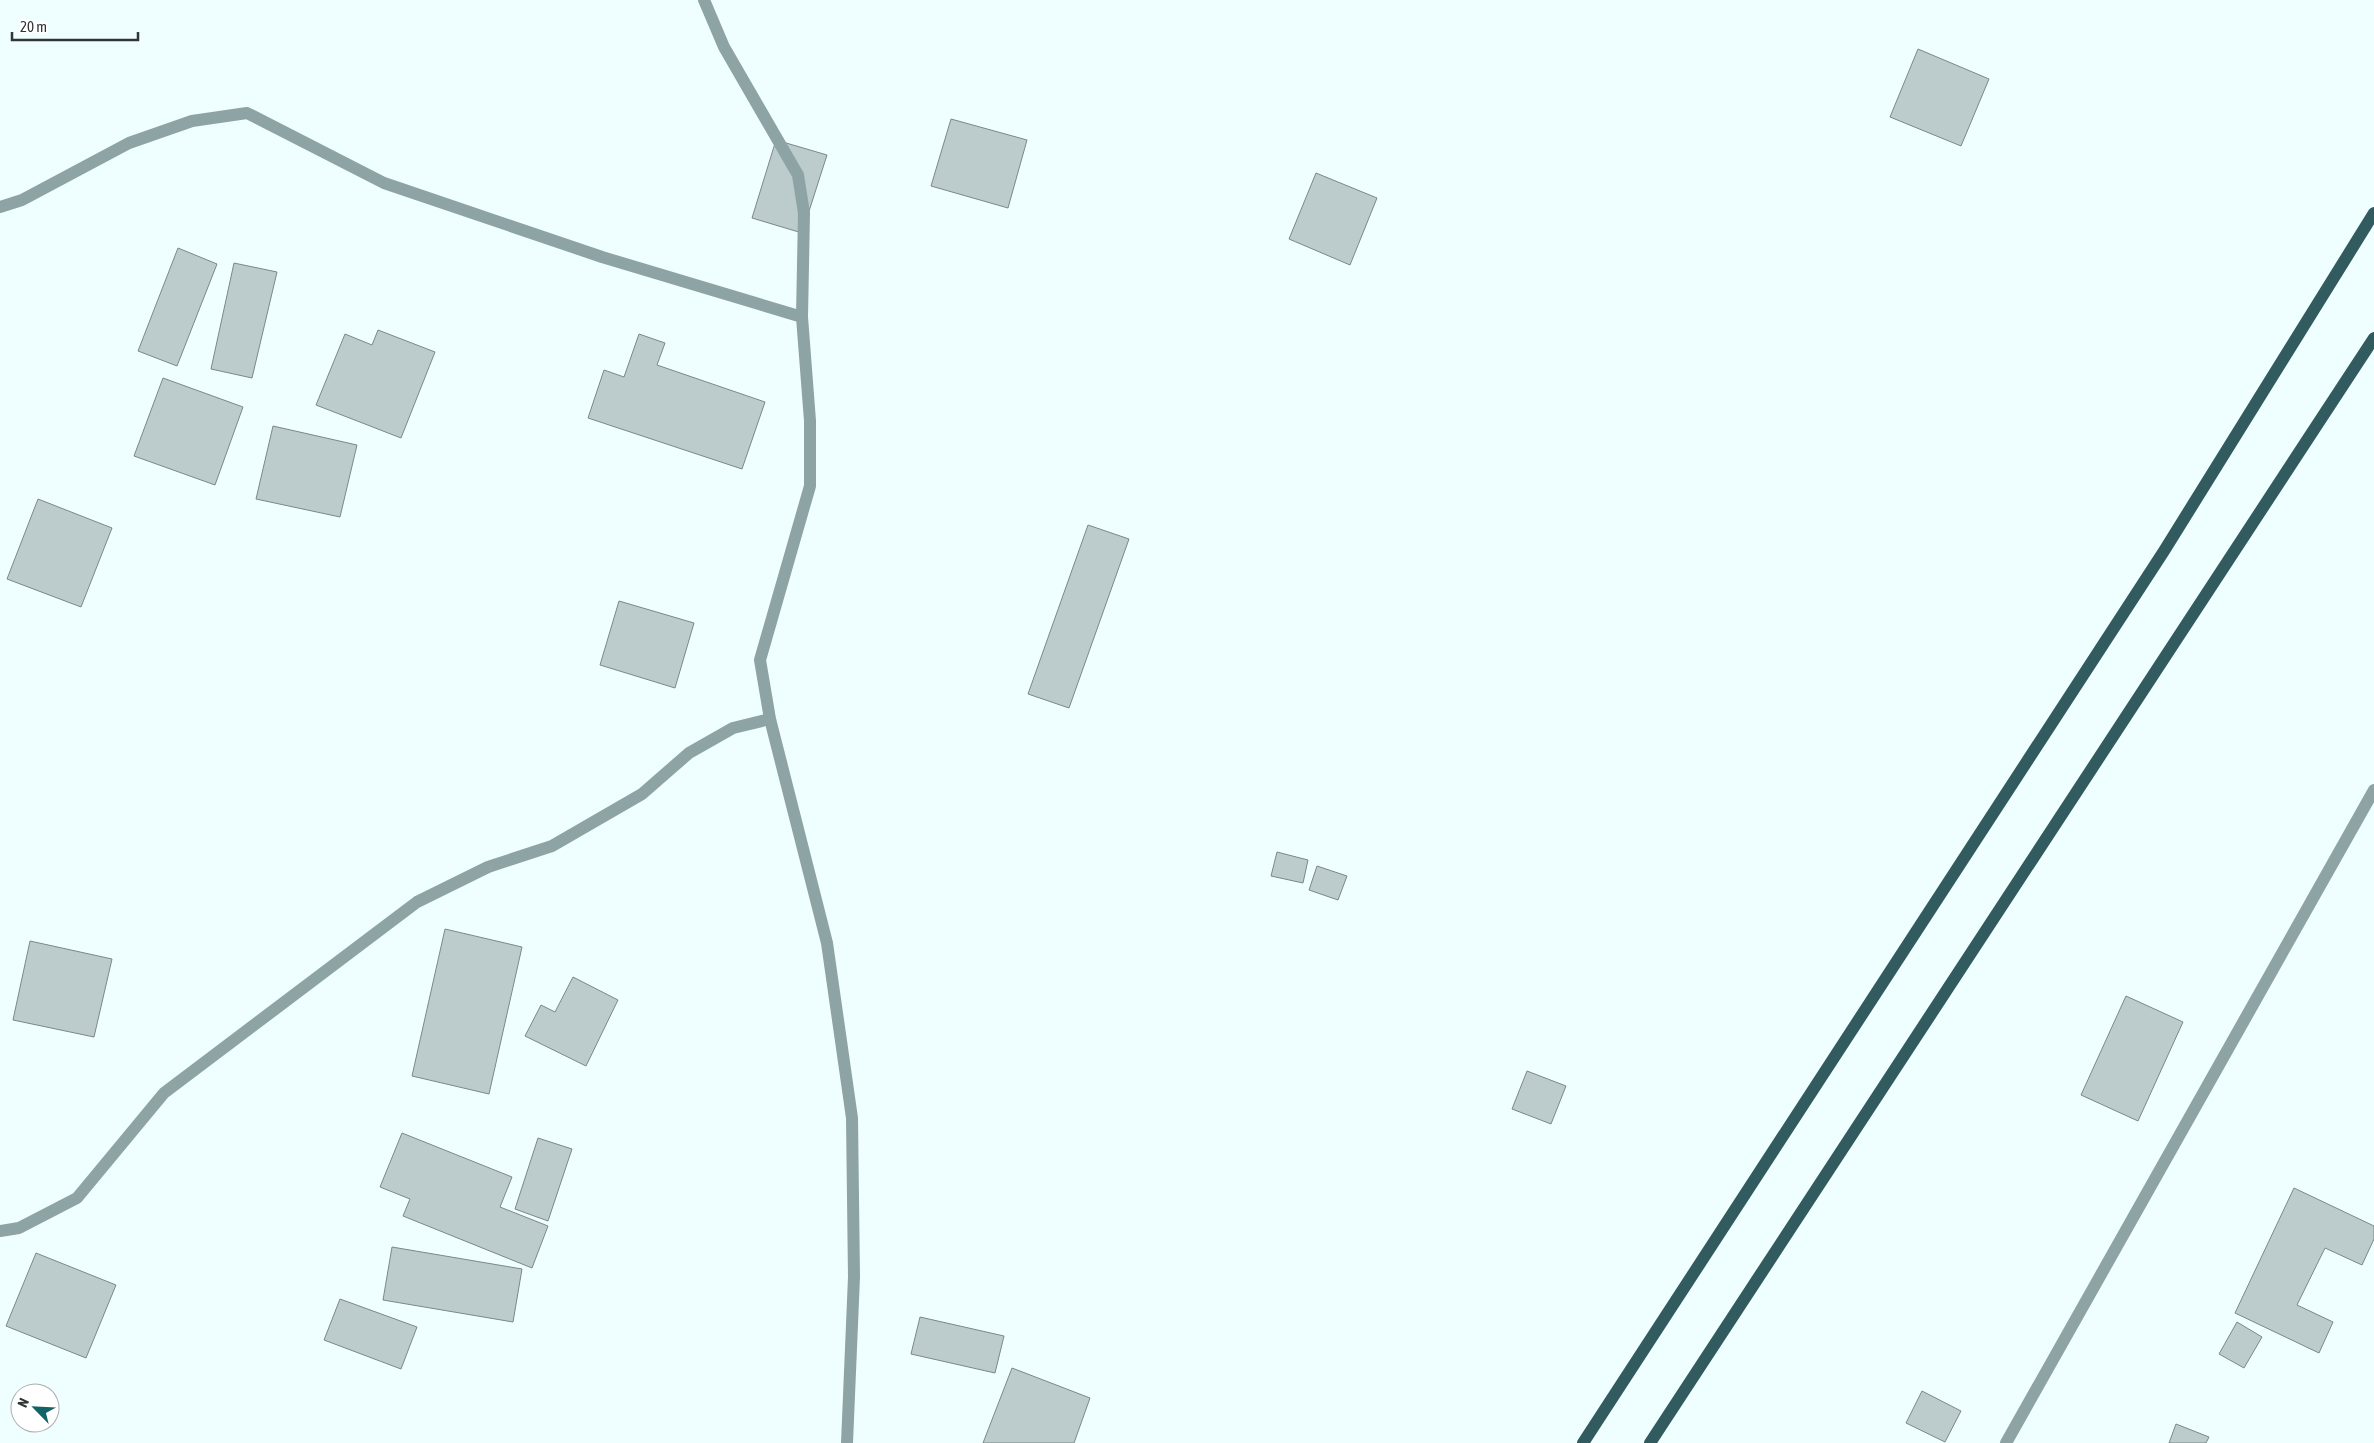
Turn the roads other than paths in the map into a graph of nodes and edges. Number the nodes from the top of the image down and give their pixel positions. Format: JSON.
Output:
{"nodes":[{"id":1,"x":704,"y":0,"type":"edge"},
{"id":2,"x":0,"y":208,"type":"edge"},
{"id":3,"x":2374,"y":214,"type":"edge"},
{"id":4,"x":802,"y":317,"type":"junction"},
{"id":5,"x":2374,"y":338,"type":"edge"},
{"id":6,"x":770,"y":718,"type":"junction"},
{"id":7,"x":2374,"y":790,"type":"edge"},
{"id":8,"x":0,"y":1231,"type":"edge"},
{"id":9,"x":847,"y":1443,"type":"edge"},
{"id":10,"x":1583,"y":1443,"type":"edge"},
{"id":11,"x":1650,"y":1443,"type":"edge"},
{"id":12,"x":2006,"y":1443,"type":"edge"}],
"edges":[{"from":1,"to":4,"type":"street"},
{"from":2,"to":4,"type":"street"},
{"from":3,"to":10,"type":"main road"},
{"from":4,"to":6,"type":"street"},
{"from":5,"to":11,"type":"main road"},
{"from":6,"to":8,"type":"street"},
{"from":6,"to":9,"type":"street"},
{"from":7,"to":12,"type":"street"}]}
